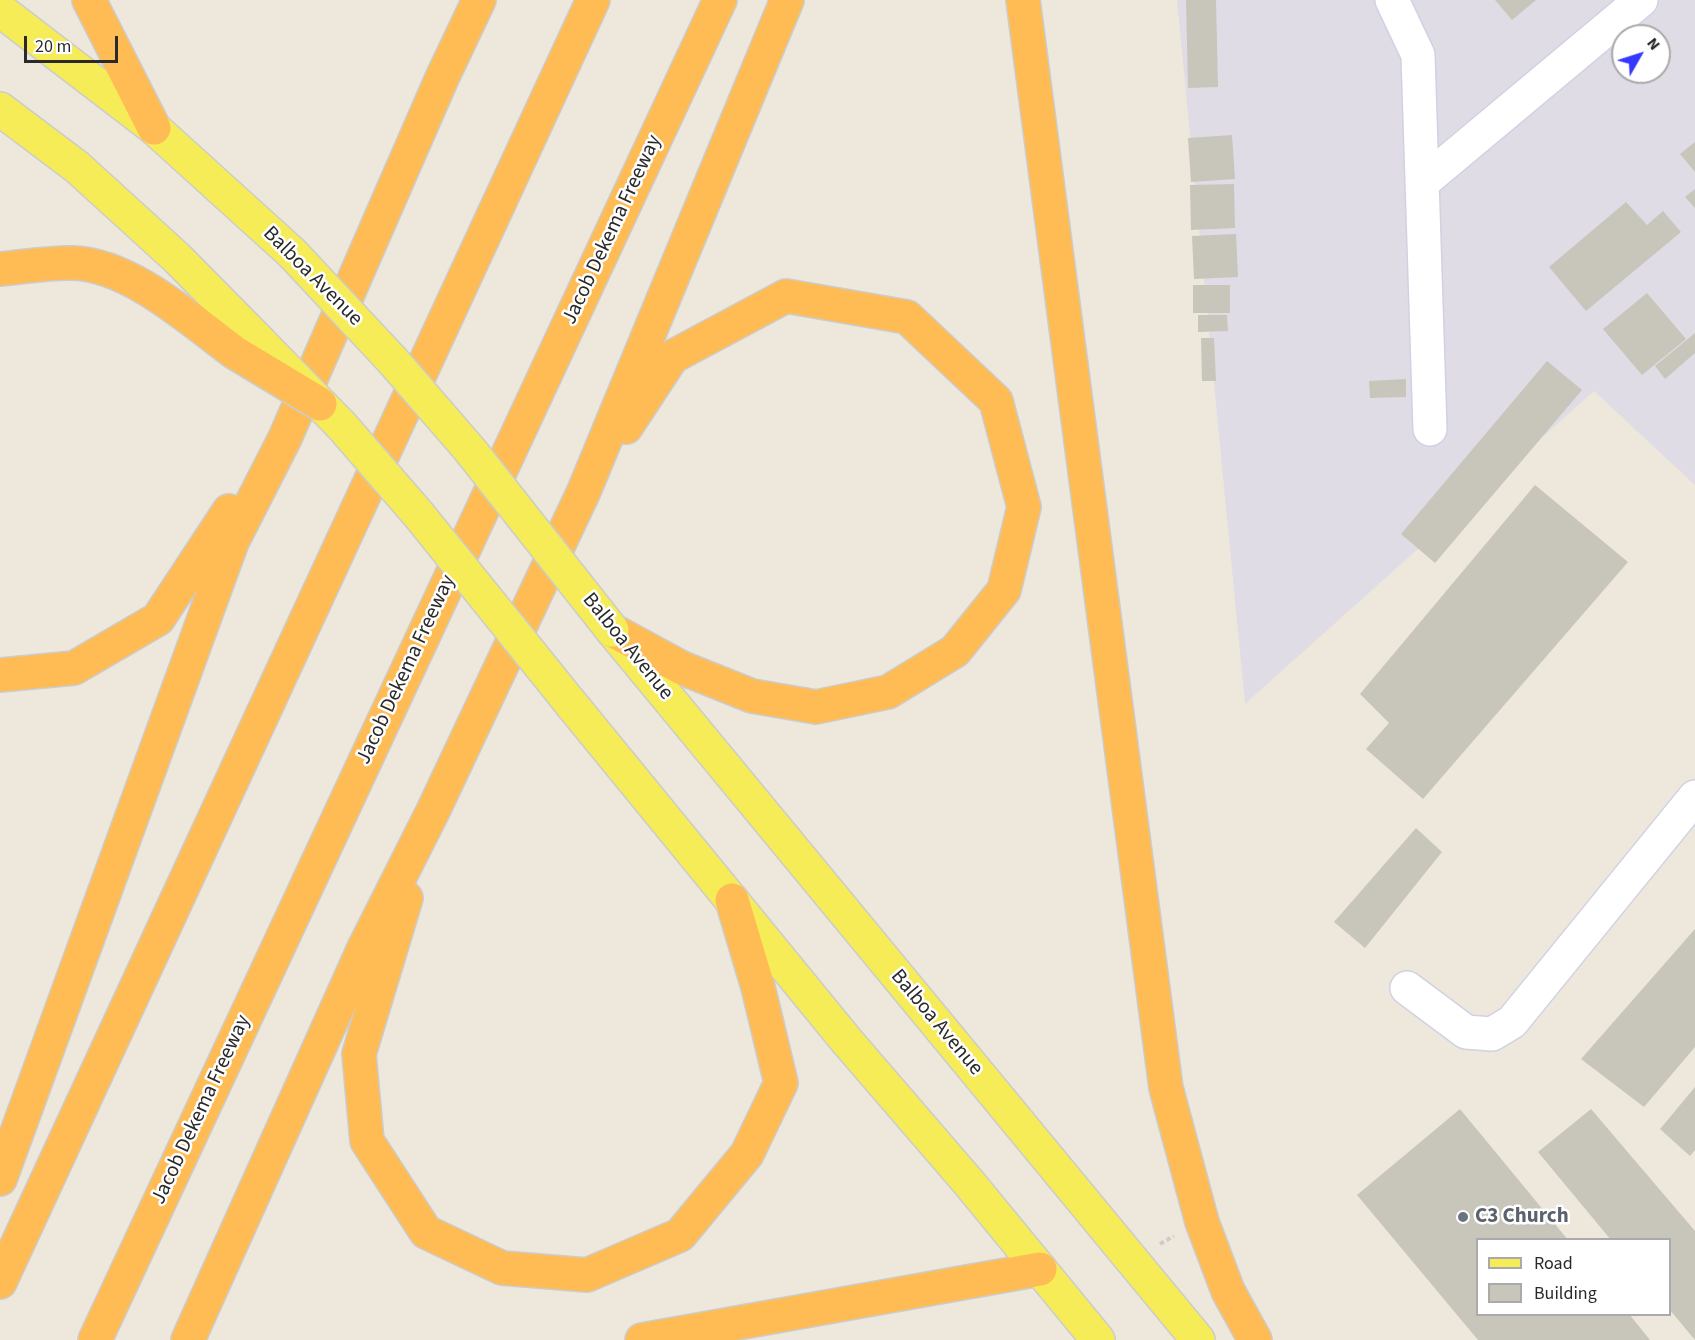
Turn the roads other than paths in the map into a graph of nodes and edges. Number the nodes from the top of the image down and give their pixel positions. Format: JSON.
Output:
{"nodes":[{"id":1,"x":89,"y":0,"type":"edge"},
{"id":2,"x":457,"y":0,"type":"edge"},
{"id":3,"x":479,"y":0,"type":"edge"},
{"id":4,"x":592,"y":0,"type":"edge"},
{"id":5,"x":720,"y":0,"type":"edge"},
{"id":6,"x":787,"y":0,"type":"edge"},
{"id":7,"x":1023,"y":0,"type":"edge"},
{"id":8,"x":1392,"y":0,"type":"edge"},
{"id":9,"x":1641,"y":0,"type":"edge"},
{"id":10,"x":0,"y":10,"type":"edge"},
{"id":11,"x":442,"y":78,"type":"junction"},
{"id":12,"x":0,"y":109,"type":"edge"},
{"id":13,"x":154,"y":128,"type":"junction"},
{"id":14,"x":1422,"y":183,"type":"junction"},
{"id":15,"x":0,"y":269,"type":"edge"},
{"id":16,"x":246,"y":346,"type":"junction"},
{"id":17,"x":320,"y":404,"type":"joint"},
{"id":18,"x":1430,"y":429,"type":"dead end"},
{"id":19,"x":285,"y":438,"type":"junction"},
{"id":20,"x":584,"y":491,"type":"junction"},
{"id":21,"x":612,"y":630,"type":"junction"},
{"id":22,"x":0,"y":675,"type":"edge"},
{"id":23,"x":1695,"y":797,"type":"edge"},
{"id":24,"x":433,"y":811,"type":"junction"},
{"id":25,"x":732,"y":900,"type":"junction"},
{"id":26,"x":1407,"y":988,"type":"dead end"},
{"id":27,"x":0,"y":1179,"type":"edge"},
{"id":28,"x":1040,"y":1269,"type":"junction"},
{"id":29,"x":0,"y":1282,"type":"edge"},
{"id":30,"x":95,"y":1340,"type":"edge"},
{"id":31,"x":188,"y":1340,"type":"edge"},
{"id":32,"x":642,"y":1340,"type":"edge"},
{"id":33,"x":1098,"y":1340,"type":"edge"},
{"id":34,"x":1198,"y":1340,"type":"edge"},
{"id":35,"x":1254,"y":1340,"type":"edge"}],
"edges":[{"from":1,"to":13,"type":"highway"},
{"from":2,"to":11,"type":"highway"},
{"from":3,"to":11,"type":"highway"},
{"from":4,"to":29,"type":"highway"},
{"from":5,"to":30,"type":"highway","name":"Jacob Dekema Freeway"},
{"from":6,"to":20,"type":"highway"},
{"from":7,"to":35,"type":"highway"},
{"from":8,"to":14,"type":"lane"},
{"from":9,"to":14,"type":"lane"},
{"from":10,"to":13,"type":"main road","name":"Balboa Avenue"},
{"from":11,"to":19,"type":"highway"},
{"from":12,"to":16,"type":"main road"},
{"from":13,"to":21,"type":"main road","name":"Balboa Avenue","bridge":true},
{"from":14,"to":18,"type":"lane"},
{"from":15,"to":16,"type":"highway"},
{"from":16,"to":17,"type":"highway","bridge":true},
{"from":17,"to":25,"type":"main road","bridge":true},
{"from":19,"to":22,"type":"highway"},
{"from":19,"to":27,"type":"highway"},
{"from":20,"to":21,"type":"highway"},
{"from":20,"to":24,"type":"highway"},
{"from":21,"to":34,"type":"main road","name":"Balboa Avenue"},
{"from":23,"to":26,"type":"lane"},
{"from":24,"to":25,"type":"highway"},
{"from":24,"to":31,"type":"highway"},
{"from":25,"to":28,"type":"main road"},
{"from":28,"to":32,"type":"highway"},
{"from":28,"to":33,"type":"main road"}]}
